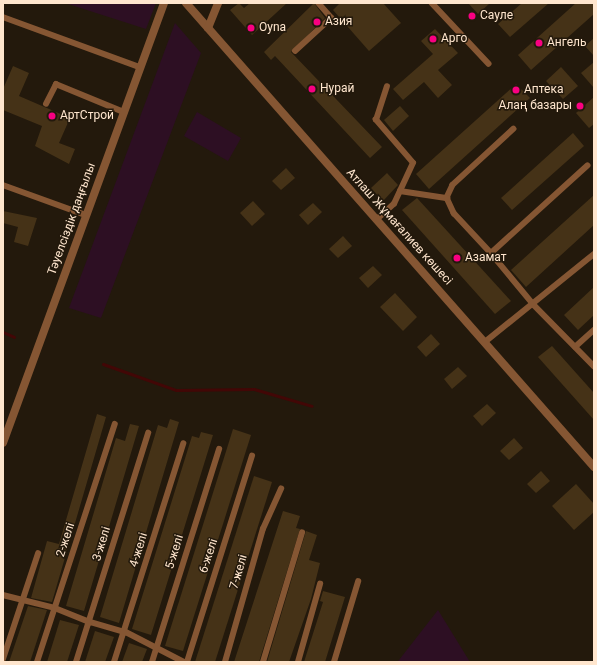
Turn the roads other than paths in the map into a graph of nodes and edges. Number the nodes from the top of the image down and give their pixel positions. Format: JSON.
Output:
{"nodes":[{"id":1,"x":164,"y":3,"type":"edge"},
{"id":2,"x":186,"y":3,"type":"edge"},
{"id":3,"x":218,"y":3,"type":"edge"},
{"id":4,"x":318,"y":3,"type":"edge"},
{"id":5,"x":432,"y":3,"type":"edge"},
{"id":6,"x":3,"y":17,"type":"edge"},
{"id":7,"x":208,"y":28,"type":"junction"},
{"id":8,"x":295,"y":50,"type":"dead end"},
{"id":9,"x":489,"y":64,"type":"dead end"},
{"id":10,"x":140,"y":67,"type":"junction"},
{"id":11,"x":387,"y":87,"type":"dead end"},
{"id":12,"x":46,"y":104,"type":"dead end"},
{"id":13,"x":124,"y":112,"type":"junction"},
{"id":14,"x":514,"y":129,"type":"dead end"},
{"id":15,"x":587,"y":166,"type":"dead end"},
{"id":16,"x":3,"y":185,"type":"edge"},
{"id":17,"x":400,"y":191,"type":"junction"},
{"id":18,"x":447,"y":198,"type":"junction"},
{"id":19,"x":86,"y":215,"type":"junction"},
{"id":20,"x":376,"y":220,"type":"junction"},
{"id":21,"x":492,"y":253,"type":"junction"},
{"id":22,"x":594,"y":254,"type":"edge"},
{"id":23,"x":534,"y":305,"type":"junction"},
{"id":24,"x":594,"y":330,"type":"edge"},
{"id":25,"x":486,"y":342,"type":"junction"},
{"id":26,"x":575,"y":347,"type":"junction"},
{"id":27,"x":594,"y":366,"type":"edge"},
{"id":28,"x":115,"y":424,"type":"dead end"},
{"id":29,"x":148,"y":433,"type":"dead end"},
{"id":30,"x":3,"y":443,"type":"edge"},
{"id":31,"x":184,"y":444,"type":"dead end"},
{"id":32,"x":219,"y":449,"type":"dead end"},
{"id":33,"x":252,"y":456,"type":"dead end"},
{"id":34,"x":593,"y":463,"type":"edge"},
{"id":35,"x":281,"y":489,"type":"dead end"},
{"id":36,"x":302,"y":533,"type":"dead end"},
{"id":37,"x":38,"y":554,"type":"dead end"},
{"id":38,"x":358,"y":582,"type":"dead end"},
{"id":39,"x":320,"y":584,"type":"dead end"},
{"id":40,"x":3,"y":596,"type":"edge"},
{"id":41,"x":23,"y":599,"type":"junction"},
{"id":42,"x":55,"y":608,"type":"junction"},
{"id":43,"x":90,"y":622,"type":"junction"},
{"id":44,"x":126,"y":632,"type":"junction"},
{"id":45,"x":157,"y":648,"type":"junction"},
{"id":46,"x":4,"y":660,"type":"edge"},
{"id":47,"x":37,"y":662,"type":"edge"},
{"id":48,"x":76,"y":662,"type":"edge"},
{"id":49,"x":114,"y":662,"type":"edge"},
{"id":50,"x":152,"y":662,"type":"edge"},
{"id":51,"x":185,"y":662,"type":"edge"},
{"id":52,"x":224,"y":662,"type":"edge"},
{"id":53,"x":263,"y":662,"type":"edge"},
{"id":54,"x":298,"y":662,"type":"edge"},
{"id":55,"x":334,"y":662,"type":"edge"}],
"edges":[{"from":1,"to":10,"type":"street","name":"Тәуелсіздік даңғылы"},
{"from":2,"to":7,"type":"street","name":"Атлаш Жұмағалиев көшесі"},
{"from":3,"to":7,"type":"street"},
{"from":4,"to":8,"type":"lane"},
{"from":5,"to":9,"type":"lane"},
{"from":6,"to":10,"type":"lane"},
{"from":7,"to":20,"type":"street","name":"Атлаш Жұмағалиев көшесі"},
{"from":10,"to":13,"type":"street","name":"Тәуелсіздік даңғылы"},
{"from":11,"to":17,"type":"lane"},
{"from":12,"to":13,"type":"lane"},
{"from":13,"to":19,"type":"street","name":"Тәуелсіздік даңғылы"},
{"from":14,"to":18,"type":"lane"},
{"from":15,"to":21,"type":"lane"},
{"from":16,"to":19,"type":"lane"},
{"from":17,"to":18,"type":"lane"},
{"from":17,"to":20,"type":"lane"},
{"from":18,"to":21,"type":"lane"},
{"from":19,"to":30,"type":"street","name":"Тәуелсіздік даңғылы"},
{"from":20,"to":25,"type":"street","name":"Атлаш Жұмағалиев көшесі"},
{"from":21,"to":23,"type":"lane"},
{"from":22,"to":23,"type":"lane"},
{"from":23,"to":25,"type":"lane"},
{"from":23,"to":26,"type":"lane"},
{"from":24,"to":26,"type":"lane"},
{"from":25,"to":34,"type":"street","name":"Атлаш Жұмағалиев көшесі"},
{"from":26,"to":27,"type":"lane"},
{"from":28,"to":42,"type":"lane","name":"2-желі"},
{"from":29,"to":43,"type":"lane","name":"3-желі"},
{"from":31,"to":44,"type":"lane","name":"4-желі"},
{"from":32,"to":45,"type":"lane","name":"5-желі"},
{"from":33,"to":51,"type":"lane","name":"6-желі"},
{"from":35,"to":52,"type":"lane","name":"7-желі"},
{"from":36,"to":53,"type":"lane"},
{"from":37,"to":41,"type":"lane"},
{"from":38,"to":55,"type":"lane"},
{"from":39,"to":54,"type":"lane"},
{"from":40,"to":41,"type":"lane"},
{"from":41,"to":42,"type":"lane"},
{"from":41,"to":46,"type":"lane"},
{"from":42,"to":43,"type":"lane"},
{"from":42,"to":47,"type":"lane","name":"2-желі"},
{"from":43,"to":44,"type":"lane"},
{"from":43,"to":48,"type":"lane","name":"3-желі"},
{"from":44,"to":45,"type":"lane"},
{"from":44,"to":49,"type":"lane","name":"4-желі"},
{"from":45,"to":50,"type":"lane","name":"5-желі"},
{"from":45,"to":51,"type":"lane"}]}
